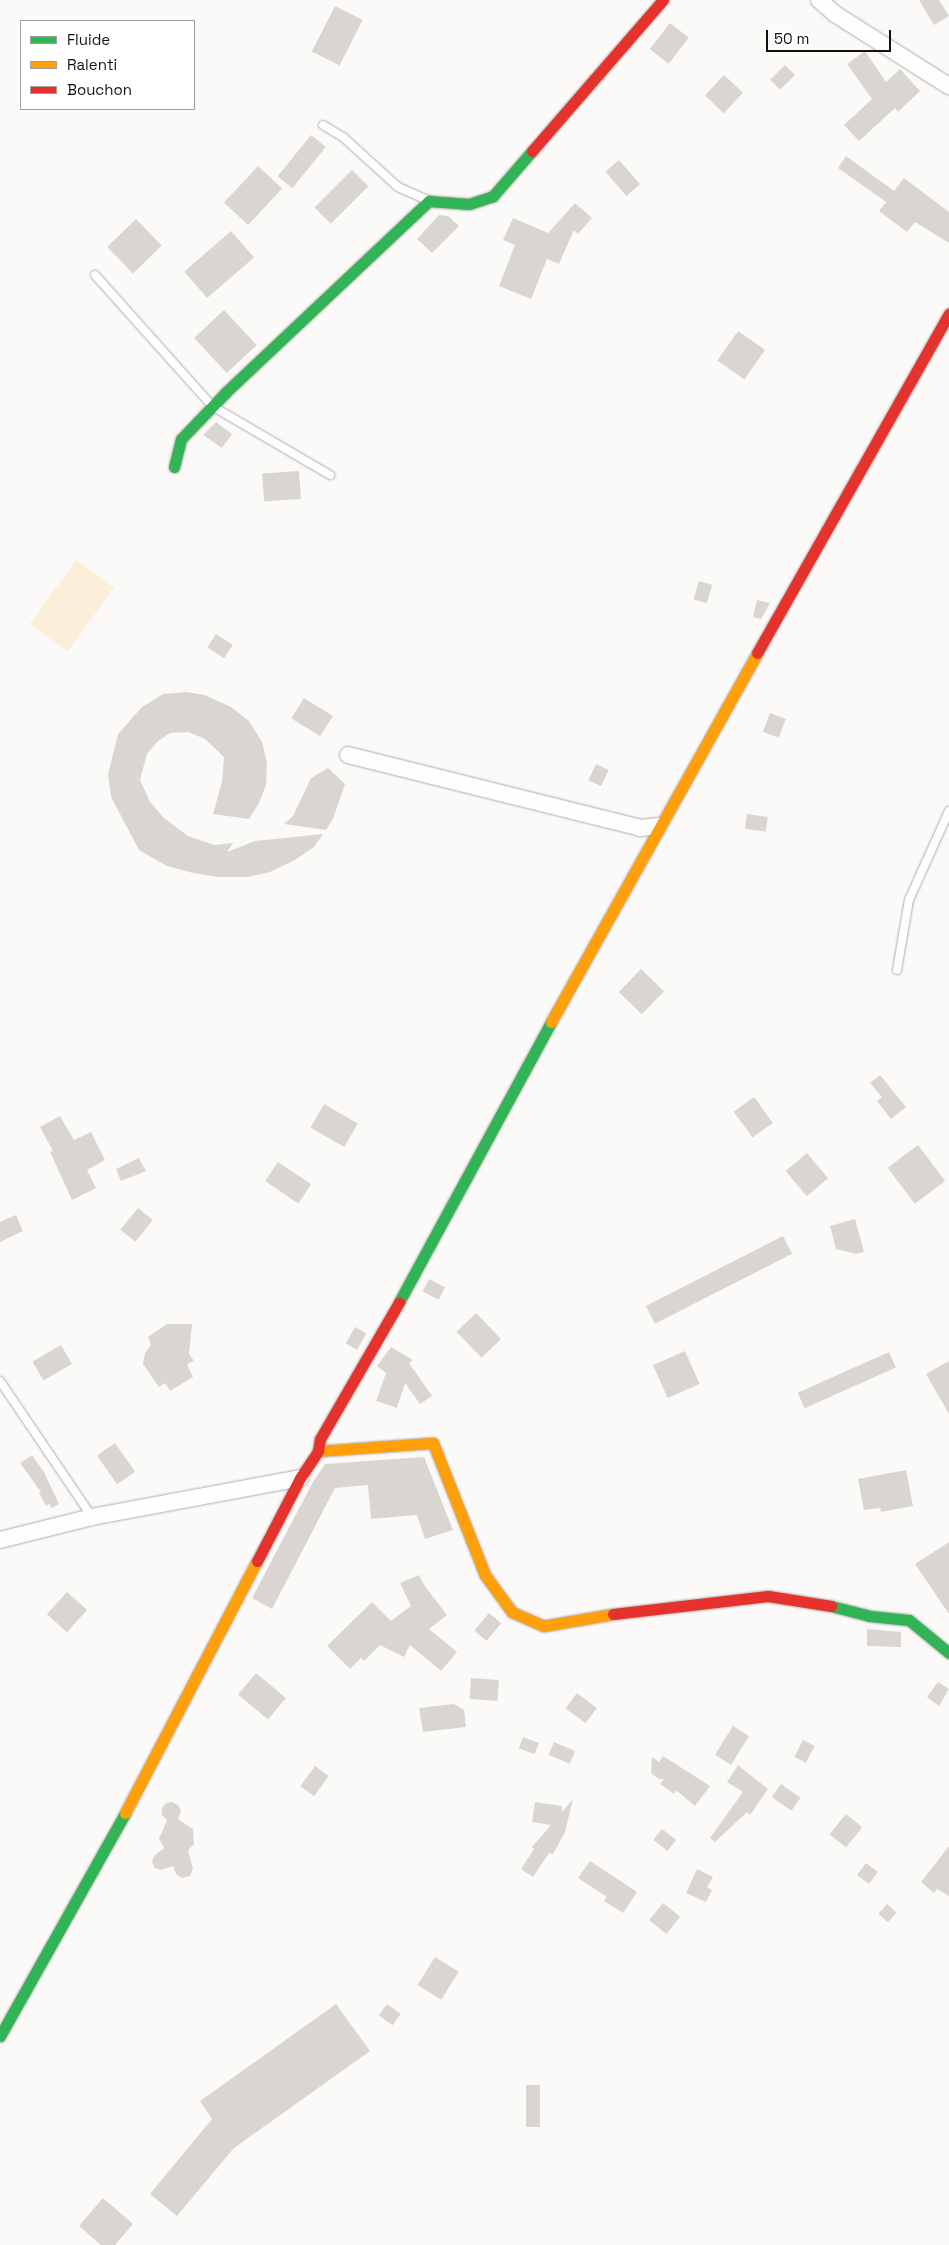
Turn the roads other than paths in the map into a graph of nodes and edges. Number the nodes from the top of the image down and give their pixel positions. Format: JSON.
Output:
{"nodes":[{"id":1,"x":663,"y":0,"type":"edge"},
{"id":2,"x":819,"y":0,"type":"edge"},
{"id":3,"x":949,"y":86,"type":"edge"},
{"id":4,"x":323,"y":125,"type":"dead end"},
{"id":5,"x":429,"y":201,"type":"junction"},
{"id":6,"x":95,"y":275,"type":"dead end"},
{"id":7,"x":949,"y":313,"type":"edge"},
{"id":8,"x":212,"y":406,"type":"junction"},
{"id":9,"x":174,"y":467,"type":"dead end"},
{"id":10,"x":330,"y":475,"type":"dead end"},
{"id":11,"x":348,"y":755,"type":"dead end"},
{"id":12,"x":949,"y":811,"type":"edge"},
{"id":13,"x":659,"y":826,"type":"junction"},
{"id":14,"x":897,"y":970,"type":"dead end"},
{"id":15,"x":0,"y":1381,"type":"edge"},
{"id":16,"x":318,"y":1451,"type":"junction"},
{"id":17,"x":300,"y":1478,"type":"junction"},
{"id":18,"x":92,"y":1517,"type":"junction"},
{"id":19,"x":0,"y":1540,"type":"edge"},
{"id":20,"x":949,"y":1653,"type":"edge"},
{"id":21,"x":0,"y":2036,"type":"edge"}],
"edges":[{"from":1,"to":5,"type":"street"},
{"from":2,"to":3,"type":"street"},
{"from":4,"to":5,"type":"lane"},
{"from":5,"to":8,"type":"street"},
{"from":6,"to":8,"type":"lane"},
{"from":7,"to":13,"type":"street"},
{"from":8,"to":9,"type":"street"},
{"from":8,"to":10,"type":"lane"},
{"from":11,"to":13,"type":"street"},
{"from":12,"to":14,"type":"lane"},
{"from":13,"to":16,"type":"street"},
{"from":15,"to":18,"type":"lane"},
{"from":16,"to":17,"type":"street"},
{"from":16,"to":20,"type":"street"},
{"from":17,"to":18,"type":"street"},
{"from":17,"to":21,"type":"street"},
{"from":18,"to":19,"type":"street"}]}
